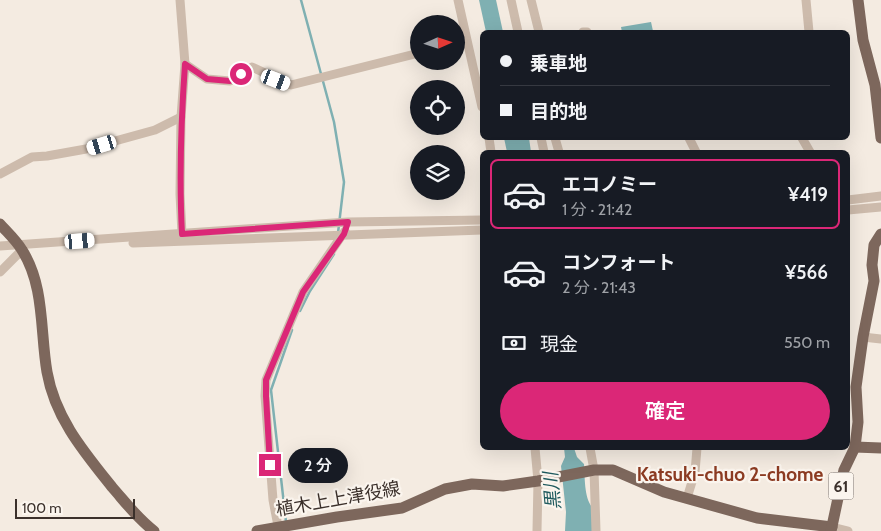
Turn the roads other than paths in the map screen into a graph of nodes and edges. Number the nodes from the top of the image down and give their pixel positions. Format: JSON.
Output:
{"nodes":[{"id":1,"x":180,"y":0,"type":"edge"},
{"id":2,"x":458,"y":0,"type":"edge"},
{"id":3,"x":511,"y":0,"type":"edge"},
{"id":4,"x":532,"y":0,"type":"edge"},
{"id":5,"x":806,"y":0,"type":"edge"},
{"id":6,"x":858,"y":0,"type":"edge"},
{"id":7,"x":518,"y":30,"type":"edge"},
{"id":8,"x":539,"y":30,"type":"edge"},
{"id":9,"x":809,"y":30,"type":"edge"},
{"id":10,"x":410,"y":55,"type":"edge"},
{"id":11,"x":185,"y":64,"type":"junction"},
{"id":12,"x":480,"y":98,"type":"edge"},
{"id":13,"x":181,"y":117,"type":"junction"},
{"id":14,"x":881,"y":138,"type":"edge"},
{"id":15,"x":0,"y":174,"type":"edge"},
{"id":16,"x":881,"y":196,"type":"edge"},
{"id":17,"x":850,"y":200,"type":"edge"},
{"id":18,"x":881,"y":207,"type":"edge"},
{"id":19,"x":850,"y":210,"type":"edge"},
{"id":20,"x":480,"y":220,"type":"edge"},
{"id":21,"x":348,"y":222,"type":"junction"},
{"id":22,"x":0,"y":224,"type":"edge"},
{"id":23,"x":480,"y":230,"type":"edge"},
{"id":24,"x":182,"y":234,"type":"junction"},
{"id":25,"x":344,"y":234,"type":"junction"},
{"id":26,"x":881,"y":234,"type":"edge"},
{"id":27,"x":0,"y":246,"type":"edge"},
{"id":28,"x":21,"y":248,"type":"junction"},
{"id":29,"x":0,"y":251,"type":"edge"},
{"id":30,"x":0,"y":272,"type":"edge"},
{"id":31,"x":863,"y":337,"type":"junction"},
{"id":32,"x":881,"y":339,"type":"edge"},
{"id":33,"x":855,"y":447,"type":"junction"},
{"id":34,"x":881,"y":448,"type":"edge"},
{"id":35,"x":536,"y":450,"type":"edge"},
{"id":36,"x":590,"y":450,"type":"edge"},
{"id":37,"x":697,"y":450,"type":"edge"},
{"id":38,"x":591,"y":471,"type":"junction"},
{"id":39,"x":544,"y":480,"type":"junction"},
{"id":40,"x":686,"y":498,"type":"junction"},
{"id":41,"x":278,"y":529,"type":"edge"},
{"id":42,"x":832,"y":529,"type":"edge"},
{"id":43,"x":154,"y":531,"type":"edge"},
{"id":44,"x":257,"y":531,"type":"edge"},
{"id":45,"x":537,"y":531,"type":"edge"},
{"id":46,"x":596,"y":531,"type":"edge"},
{"id":47,"x":848,"y":531,"type":"edge"}],
"edges":[{"from":1,"to":11,"type":"street"},
{"from":2,"to":12,"type":"street"},
{"from":3,"to":7,"type":"street"},
{"from":4,"to":8,"type":"street"},
{"from":5,"to":9,"type":"street"},
{"from":6,"to":14,"type":"main road"},
{"from":10,"to":11,"type":"street"},
{"from":11,"to":13,"type":"street"},
{"from":13,"to":15,"type":"street"},
{"from":13,"to":24,"type":"street"},
{"from":16,"to":17,"type":"street"},
{"from":18,"to":19,"type":"street"},
{"from":20,"to":21,"type":"street"},
{"from":21,"to":24,"type":"street"},
{"from":21,"to":25,"type":"street"},
{"from":22,"to":28,"type":"main road"},
{"from":23,"to":25,"type":"street"},
{"from":24,"to":28,"type":"street"},
{"from":25,"to":28,"type":"street"},
{"from":25,"to":41,"type":"street"},
{"from":26,"to":31,"type":"main road","number":"61"},
{"from":27,"to":28,"type":"street"},
{"from":28,"to":29,"type":"street"},
{"from":28,"to":30,"type":"street"},
{"from":28,"to":43,"type":"main road"},
{"from":31,"to":32,"type":"street"},
{"from":31,"to":33,"type":"main road","number":"61"},
{"from":33,"to":34,"type":"main road"},
{"from":33,"to":42,"type":"main road","number":"61"},
{"from":35,"to":39,"type":"street"},
{"from":36,"to":38,"type":"street"},
{"from":37,"to":40,"type":"street"},
{"from":38,"to":39,"type":"main road","name":"植木上上津役線"},
{"from":38,"to":40,"type":"main road","name":"植木上上津役線"},
{"from":38,"to":46,"type":"street"},
{"from":39,"to":41,"type":"main road","name":"植木上上津役線"},
{"from":39,"to":45,"type":"street"},
{"from":40,"to":42,"type":"main road","name":"植木上上津役線"},
{"from":41,"to":44,"type":"main road","name":"植木上上津役線"},
{"from":42,"to":47,"type":"street"}]}
